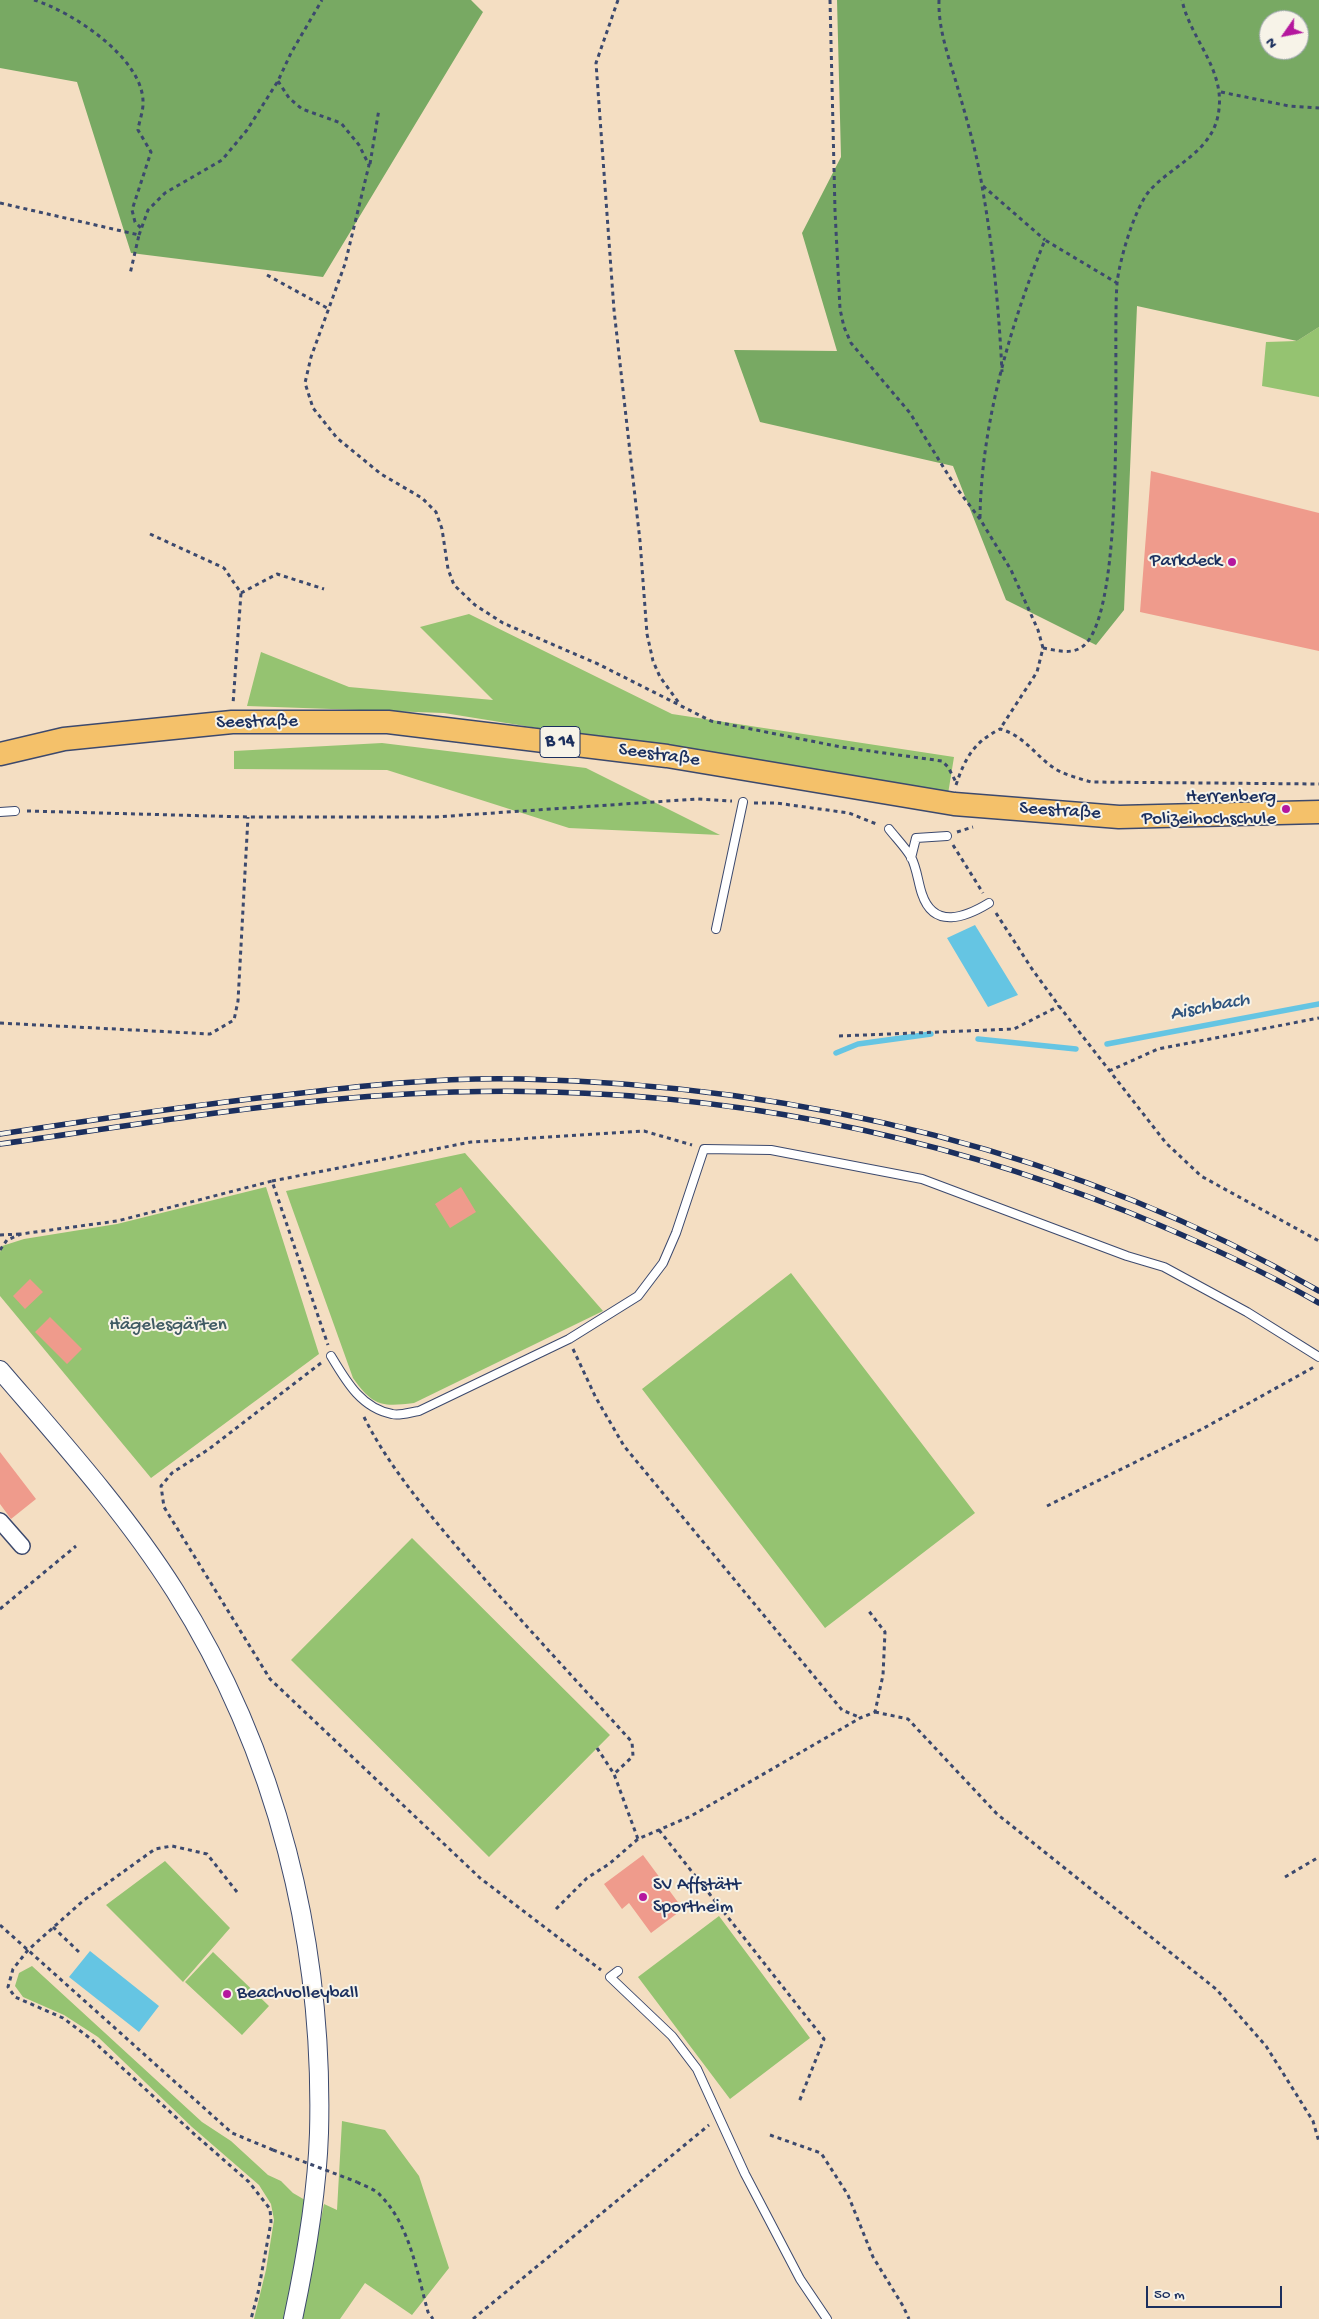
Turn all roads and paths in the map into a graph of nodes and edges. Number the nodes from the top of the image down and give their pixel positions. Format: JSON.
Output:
{"nodes":[{"id":1,"x":34,"y":0,"type":"edge"},
{"id":2,"x":322,"y":0,"type":"edge"},
{"id":3,"x":618,"y":0,"type":"edge"},
{"id":4,"x":830,"y":0,"type":"edge"},
{"id":5,"x":939,"y":0,"type":"edge"},
{"id":6,"x":1182,"y":0,"type":"edge"},
{"id":7,"x":278,"y":81,"type":"junction"},
{"id":8,"x":1220,"y":92,"type":"junction"},
{"id":9,"x":1319,"y":108,"type":"edge"},
{"id":10,"x":380,"y":109,"type":"dead end"},
{"id":11,"x":370,"y":165,"type":"junction"},
{"id":12,"x":982,"y":185,"type":"junction"},
{"id":13,"x":0,"y":203,"type":"edge"},
{"id":14,"x":141,"y":228,"type":"junction"},
{"id":15,"x":139,"y":235,"type":"junction"},
{"id":16,"x":1045,"y":240,"type":"junction"},
{"id":17,"x":130,"y":274,"type":"dead end"},
{"id":18,"x":267,"y":275,"type":"dead end"},
{"id":19,"x":1117,"y":283,"type":"junction"},
{"id":20,"x":329,"y":308,"type":"junction"},
{"id":21,"x":1002,"y":372,"type":"junction"},
{"id":22,"x":980,"y":520,"type":"junction"},
{"id":23,"x":150,"y":534,"type":"dead end"},
{"id":24,"x":324,"y":590,"type":"dead end"},
{"id":25,"x":241,"y":593,"type":"junction"},
{"id":26,"x":1042,"y":648,"type":"junction"},
{"id":27,"x":679,"y":704,"type":"junction"},
{"id":28,"x":232,"y":722,"type":"junction"},
{"id":29,"x":1000,"y":729,"type":"junction"},
{"id":30,"x":0,"y":754,"type":"edge"},
{"id":31,"x":1319,"y":784,"type":"edge"},
{"id":32,"x":955,"y":794,"type":"junction"},
{"id":33,"x":743,"y":802,"type":"junction"},
{"id":34,"x":16,"y":811,"type":"joint"},
{"id":35,"x":0,"y":812,"type":"edge"},
{"id":36,"x":1319,"y":812,"type":"edge"},
{"id":37,"x":248,"y":817,"type":"junction"},
{"id":38,"x":982,"y":824,"type":"dead end"},
{"id":39,"x":889,"y":829,"type":"joint"},
{"id":40,"x":947,"y":836,"type":"junction"},
{"id":41,"x":911,"y":858,"type":"junction"},
{"id":42,"x":990,"y":903,"type":"junction"},
{"id":43,"x":716,"y":929,"type":"dead end"},
{"id":44,"x":1059,"y":1006,"type":"junction"},
{"id":45,"x":1319,"y":1018,"type":"edge"},
{"id":46,"x":0,"y":1023,"type":"edge"},
{"id":47,"x":839,"y":1036,"type":"dead end"},
{"id":48,"x":1110,"y":1071,"type":"junction"},
{"id":49,"x":704,"y":1149,"type":"junction"},
{"id":50,"x":272,"y":1181,"type":"junction"},
{"id":51,"x":21,"y":1234,"type":"junction"},
{"id":52,"x":0,"y":1235,"type":"edge"},
{"id":53,"x":1319,"y":1241,"type":"edge"},
{"id":54,"x":0,"y":1250,"type":"edge"},
{"id":55,"x":569,"y":1339,"type":"junction"},
{"id":56,"x":331,"y":1356,"type":"junction"},
{"id":57,"x":1319,"y":1358,"type":"edge"},
{"id":58,"x":1319,"y":1364,"type":"edge"},
{"id":59,"x":0,"y":1370,"type":"edge"},
{"id":60,"x":348,"y":1385,"type":"junction"},
{"id":61,"x":1047,"y":1506,"type":"dead end"},
{"id":62,"x":0,"y":1521,"type":"edge"},
{"id":63,"x":22,"y":1546,"type":"dead end"},
{"id":64,"x":76,"y":1546,"type":"dead end"},
{"id":65,"x":0,"y":1609,"type":"edge"},
{"id":66,"x":868,"y":1610,"type":"dead end"},
{"id":67,"x":875,"y":1712,"type":"junction"},
{"id":68,"x":860,"y":1718,"type":"junction"},
{"id":69,"x":597,"y":1748,"type":"dead end"},
{"id":70,"x":614,"y":1774,"type":"junction"},
{"id":71,"x":658,"y":1830,"type":"junction"},
{"id":72,"x":638,"y":1839,"type":"junction"},
{"id":73,"x":1319,"y":1857,"type":"edge"},
{"id":74,"x":1285,"y":1877,"type":"dead end"},
{"id":75,"x":237,"y":1892,"type":"dead end"},
{"id":76,"x":556,"y":1909,"type":"dead end"},
{"id":77,"x":0,"y":1925,"type":"edge"},
{"id":78,"x":53,"y":1927,"type":"junction"},
{"id":79,"x":28,"y":1950,"type":"junction"},
{"id":80,"x":81,"y":1954,"type":"dead end"},
{"id":81,"x":618,"y":1971,"type":"dead end"},
{"id":82,"x":610,"y":1977,"type":"junction"},
{"id":83,"x":799,"y":2102,"type":"dead end"},
{"id":84,"x":720,"y":2117,"type":"junction"},
{"id":85,"x":770,"y":2135,"type":"dead end"},
{"id":86,"x":1319,"y":2142,"type":"edge"},
{"id":87,"x":251,"y":2319,"type":"edge"},
{"id":88,"x":293,"y":2319,"type":"edge"},
{"id":89,"x":433,"y":2319,"type":"edge"},
{"id":90,"x":473,"y":2319,"type":"edge"},
{"id":91,"x":827,"y":2319,"type":"edge"},
{"id":92,"x":909,"y":2319,"type":"edge"}],
"edges":[{"from":1,"to":14,"type":"path"},
{"from":2,"to":7,"type":"path"},
{"from":3,"to":27,"type":"path"},
{"from":4,"to":22,"type":"path"},
{"from":5,"to":12,"type":"path"},
{"from":6,"to":8,"type":"path"},
{"from":7,"to":11,"type":"path"},
{"from":7,"to":14,"type":"path"},
{"from":8,"to":9,"type":"path"},
{"from":8,"to":19,"type":"path"},
{"from":10,"to":11,"type":"path"},
{"from":11,"to":20,"type":"path"},
{"from":12,"to":16,"type":"path"},
{"from":12,"to":21,"type":"path"},
{"from":13,"to":15,"type":"path"},
{"from":14,"to":15,"type":"path"},
{"from":15,"to":17,"type":"path"},
{"from":16,"to":19,"type":"path"},
{"from":16,"to":21,"type":"path"},
{"from":18,"to":20,"type":"path"},
{"from":19,"to":26,"type":"path"},
{"from":20,"to":27,"type":"path"},
{"from":21,"to":22,"type":"path"},
{"from":22,"to":26,"type":"path"},
{"from":23,"to":25,"type":"path"},
{"from":24,"to":25,"type":"path"},
{"from":25,"to":28,"type":"path"},
{"from":26,"to":29,"type":"path"},
{"from":27,"to":32,"type":"path"},
{"from":28,"to":30,"type":"main road","name":"Seestraße","number":"B 14"},
{"from":28,"to":32,"type":"main road","name":"Seestraße","number":"B 14"},
{"from":29,"to":31,"type":"path"},
{"from":29,"to":32,"type":"path"},
{"from":32,"to":36,"type":"main road","name":"Seestraße","number":"B 14"},
{"from":33,"to":37,"type":"path"},
{"from":33,"to":39,"type":"path"},
{"from":33,"to":43,"type":"lane"},
{"from":34,"to":35,"type":"lane"},
{"from":34,"to":37,"type":"path"},
{"from":37,"to":46,"type":"path"},
{"from":38,"to":40,"type":"path"},
{"from":39,"to":41,"type":"lane"},
{"from":40,"to":41,"type":"lane"},
{"from":40,"to":42,"type":"path"},
{"from":41,"to":42,"type":"lane"},
{"from":42,"to":44,"type":"path"},
{"from":44,"to":47,"type":"path"},
{"from":44,"to":48,"type":"path"},
{"from":45,"to":48,"type":"path"},
{"from":48,"to":53,"type":"path"},
{"from":49,"to":50,"type":"path"},
{"from":49,"to":55,"type":"lane"},
{"from":49,"to":57,"type":"lane"},
{"from":50,"to":51,"type":"path"},
{"from":50,"to":56,"type":"path"},
{"from":51,"to":52,"type":"path"},
{"from":51,"to":54,"type":"path"},
{"from":55,"to":60,"type":"lane"},
{"from":55,"to":68,"type":"path"},
{"from":56,"to":60,"type":"lane"},
{"from":56,"to":82,"type":"path"},
{"from":58,"to":61,"type":"path"},
{"from":59,"to":88,"type":"street"},
{"from":60,"to":70,"type":"path"},
{"from":62,"to":63,"type":"street"},
{"from":64,"to":65,"type":"path"},
{"from":66,"to":67,"type":"path"},
{"from":67,"to":68,"type":"path"},
{"from":67,"to":86,"type":"path"},
{"from":68,"to":71,"type":"path"},
{"from":69,"to":70,"type":"path"},
{"from":70,"to":72,"type":"path"},
{"from":71,"to":72,"type":"path"},
{"from":71,"to":83,"type":"path"},
{"from":72,"to":76,"type":"path"},
{"from":73,"to":74,"type":"path"},
{"from":75,"to":78,"type":"path"},
{"from":77,"to":79,"type":"path"},
{"from":78,"to":79,"type":"path"},
{"from":78,"to":80,"type":"path"},
{"from":79,"to":87,"type":"path"},
{"from":79,"to":89,"type":"path","bridge":true},
{"from":81,"to":82,"type":"lane"},
{"from":82,"to":84,"type":"lane"},
{"from":84,"to":90,"type":"path"},
{"from":84,"to":91,"type":"lane"},
{"from":85,"to":92,"type":"path"}]}
